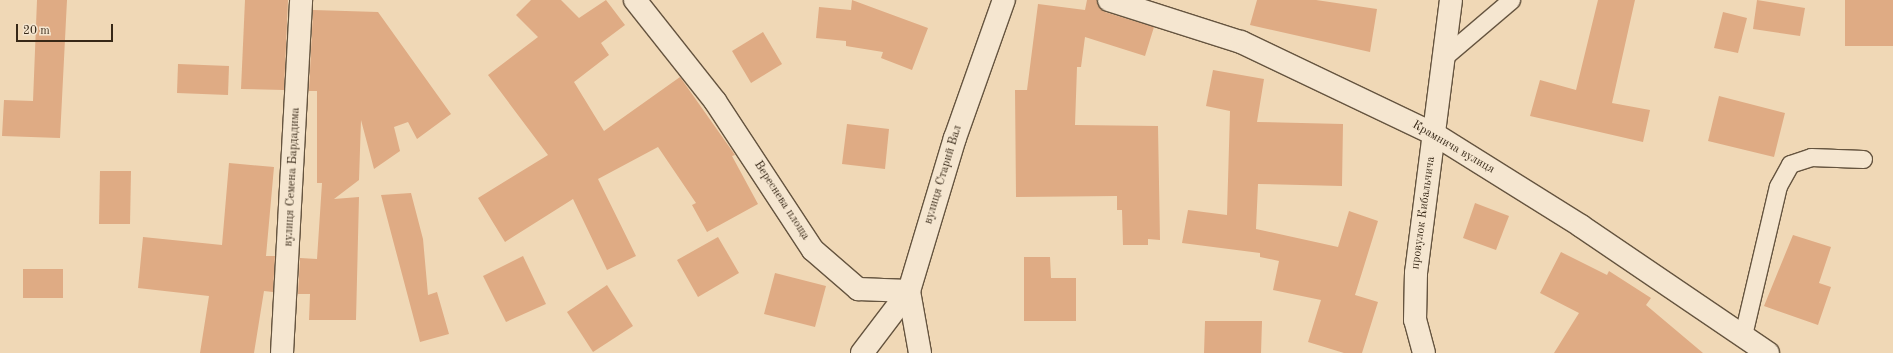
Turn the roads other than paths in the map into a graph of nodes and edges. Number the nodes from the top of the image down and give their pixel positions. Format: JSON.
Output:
{"nodes":[{"id":1,"x":302,"y":0,"type":"edge"},
{"id":2,"x":635,"y":0,"type":"edge"},
{"id":3,"x":1004,"y":0,"type":"edge"},
{"id":4,"x":1109,"y":0,"type":"edge"},
{"id":5,"x":1451,"y":0,"type":"edge"},
{"id":6,"x":1512,"y":0,"type":"edge"},
{"id":7,"x":1444,"y":57,"type":"junction"},
{"id":8,"x":1434,"y":134,"type":"junction"},
{"id":9,"x":1863,"y":159,"type":"dead end"},
{"id":10,"x":909,"y":291,"type":"junction"},
{"id":11,"x":1743,"y":335,"type":"junction"},
{"id":12,"x":282,"y":353,"type":"edge"},
{"id":13,"x":862,"y":353,"type":"edge"},
{"id":14,"x":920,"y":353,"type":"edge"},
{"id":15,"x":1424,"y":353,"type":"edge"},
{"id":16,"x":1768,"y":353,"type":"edge"}],
"edges":[{"from":1,"to":12,"type":"street","name":"вулиця Семена Бардадима"},
{"from":2,"to":10,"type":"street","name":"Вереснева площа"},
{"from":3,"to":10,"type":"street","name":"вулиця Старий Вал"},
{"from":4,"to":8,"type":"street","name":"Крамнича вулиця"},
{"from":5,"to":7,"type":"street","name":"провулок Кибальчича"},
{"from":6,"to":7,"type":"lane"},
{"from":7,"to":8,"type":"street","name":"провулок Кибальчича"},
{"from":8,"to":11,"type":"street","name":"Крамнича вулиця"},
{"from":8,"to":15,"type":"street","name":"провулок Кибальчича"},
{"from":9,"to":11,"type":"lane"},
{"from":10,"to":13,"type":"street"},
{"from":10,"to":14,"type":"street","name":"вулиця Старий Вал"},
{"from":11,"to":16,"type":"street","name":"Крамнича вулиця"}]}
